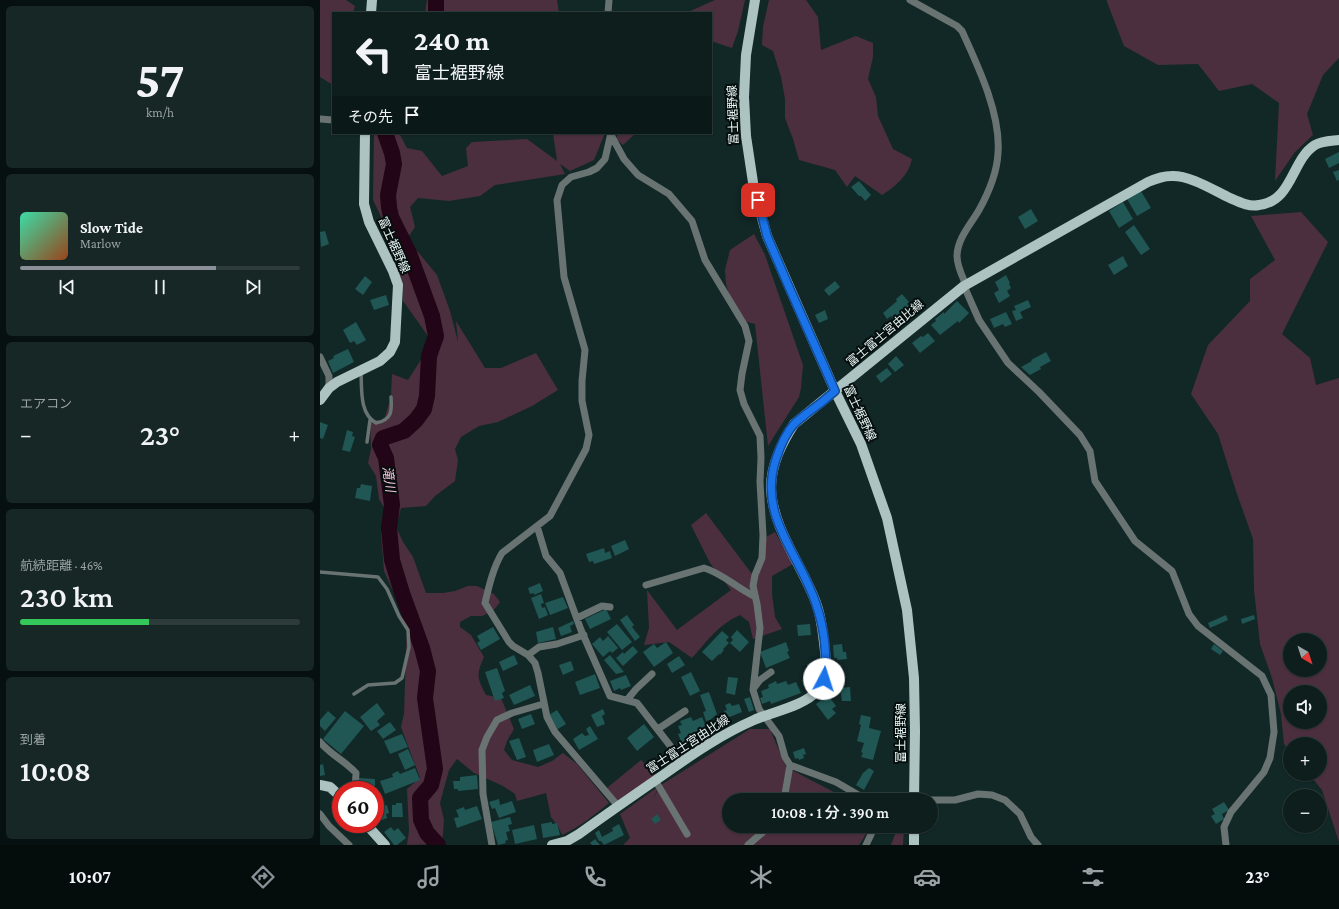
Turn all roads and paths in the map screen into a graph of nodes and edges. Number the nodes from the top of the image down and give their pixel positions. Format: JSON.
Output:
{"nodes":[{"id":1,"x":372,"y":0,"type":"edge"},
{"id":2,"x":609,"y":0,"type":"edge"},
{"id":3,"x":755,"y":0,"type":"edge"},
{"id":4,"x":910,"y":0,"type":"edge"},
{"id":5,"x":371,"y":12,"type":"edge"},
{"id":6,"x":608,"y":12,"type":"edge"},
{"id":7,"x":320,"y":119,"type":"edge"},
{"id":8,"x":332,"y":120,"type":"edge"},
{"id":9,"x":365,"y":134,"type":"edge"},
{"id":10,"x":611,"y":134,"type":"edge"},
{"id":11,"x":1339,"y":140,"type":"edge"},
{"id":12,"x":965,"y":285,"type":"junction"},
{"id":13,"x":320,"y":357,"type":"edge"},
{"id":14,"x":361,"y":370,"type":"junction"},
{"id":15,"x":329,"y":388,"type":"junction"},
{"id":16,"x":835,"y":391,"type":"junction"},
{"id":17,"x":391,"y":397,"type":"dead end"},
{"id":18,"x":320,"y":400,"type":"edge"},
{"id":19,"x":370,"y":420,"type":"junction"},
{"id":20,"x":367,"y":442,"type":"dead end"},
{"id":21,"x":537,"y":526,"type":"junction"},
{"id":22,"x":320,"y":572,"type":"edge"},
{"id":23,"x":646,"y":585,"type":"dead end"},
{"id":24,"x":754,"y":596,"type":"junction"},
{"id":25,"x":610,"y":607,"type":"dead end"},
{"id":26,"x":577,"y":618,"type":"junction"},
{"id":27,"x":584,"y":635,"type":"junction"},
{"id":28,"x":528,"y":655,"type":"junction"},
{"id":29,"x":771,"y":672,"type":"dead end"},
{"id":30,"x":652,"y":674,"type":"dead end"},
{"id":31,"x":753,"y":690,"type":"junction"},
{"id":32,"x":354,"y":694,"type":"dead end"},
{"id":33,"x":627,"y":700,"type":"junction"},
{"id":34,"x":543,"y":704,"type":"junction"},
{"id":35,"x":685,"y":711,"type":"dead end"},
{"id":36,"x":765,"y":716,"type":"junction"},
{"id":37,"x":658,"y":730,"type":"junction"},
{"id":38,"x":320,"y":742,"type":"edge"},
{"id":39,"x":682,"y":761,"type":"junction"},
{"id":40,"x":790,"y":765,"type":"junction"},
{"id":41,"x":655,"y":780,"type":"junction"},
{"id":42,"x":356,"y":781,"type":"edge"},
{"id":43,"x":320,"y":785,"type":"edge"},
{"id":44,"x":332,"y":789,"type":"edge"},
{"id":45,"x":785,"y":793,"type":"edge"},
{"id":46,"x":855,"y":793,"type":"edge"},
{"id":47,"x":914,"y":793,"type":"edge"},
{"id":48,"x":938,"y":800,"type":"edge"},
{"id":49,"x":618,"y":806,"type":"junction"},
{"id":50,"x":320,"y":814,"type":"edge"},
{"id":51,"x":374,"y":833,"type":"edge"},
{"id":52,"x":762,"y":833,"type":"edge"},
{"id":53,"x":872,"y":833,"type":"edge"},
{"id":54,"x":914,"y":833,"type":"edge"},
{"id":55,"x":687,"y":834,"type":"dead end"},
{"id":56,"x":349,"y":845,"type":"edge"},
{"id":57,"x":385,"y":845,"type":"edge"},
{"id":58,"x":492,"y":845,"type":"edge"},
{"id":59,"x":552,"y":845,"type":"edge"},
{"id":60,"x":748,"y":845,"type":"edge"},
{"id":61,"x":866,"y":845,"type":"edge"},
{"id":62,"x":914,"y":845,"type":"edge"},
{"id":63,"x":1038,"y":845,"type":"edge"},
{"id":64,"x":1226,"y":845,"type":"edge"}],
"edges":[{"from":1,"to":5,"type":"main road"},
{"from":2,"to":6,"type":"street"},
{"from":3,"to":16,"type":"main road","name":"富士裾野線"},
{"from":4,"to":12,"type":"street"},
{"from":7,"to":8,"type":"street"},
{"from":9,"to":14,"type":"main road","name":"富士裾野線"},
{"from":10,"to":21,"type":"street"},
{"from":10,"to":24,"type":"street"},
{"from":11,"to":12,"type":"main road","name":"富士富士宮由比線"},
{"from":12,"to":16,"type":"main road","name":"富士富士宮由比線"},
{"from":12,"to":64,"type":"street"},
{"from":13,"to":15,"type":"street"},
{"from":14,"to":15,"type":"main road","name":"富士裾野線"},
{"from":14,"to":19,"type":"lane"},
{"from":15,"to":18,"type":"main road","name":"富士裾野線"},
{"from":16,"to":36,"type":"main road","name":"富士富士宮由比線"},
{"from":16,"to":47,"type":"main road","name":"富士裾野線"},
{"from":17,"to":19,"type":"lane"},
{"from":19,"to":20,"type":"lane"},
{"from":21,"to":26,"type":"street"},
{"from":21,"to":28,"type":"street"},
{"from":22,"to":32,"type":"lane"},
{"from":23,"to":24,"type":"street"},
{"from":24,"to":31,"type":"street"},
{"from":25,"to":26,"type":"street"},
{"from":26,"to":27,"type":"street"},
{"from":27,"to":28,"type":"street"},
{"from":27,"to":33,"type":"street"},
{"from":28,"to":34,"type":"street"},
{"from":29,"to":31,"type":"street"},
{"from":30,"to":33,"type":"street"},
{"from":31,"to":36,"type":"street"},
{"from":33,"to":37,"type":"street"},
{"from":34,"to":49,"type":"street"},
{"from":34,"to":58,"type":"street"},
{"from":35,"to":37,"type":"street"},
{"from":36,"to":39,"type":"main road","name":"富士富士宮由比線"},
{"from":36,"to":40,"type":"street"},
{"from":37,"to":39,"type":"street"},
{"from":38,"to":42,"type":"street"},
{"from":39,"to":41,"type":"main road","name":"富士富士宮由比線"},
{"from":40,"to":45,"type":"street"},
{"from":40,"to":46,"type":"street"},
{"from":41,"to":49,"type":"main road","name":"富士富士宮由比線"},
{"from":41,"to":55,"type":"street"},
{"from":43,"to":44,"type":"main road"},
{"from":48,"to":63,"type":"street"},
{"from":49,"to":59,"type":"main road","name":"富士富士宮由比線"},
{"from":50,"to":56,"type":"street"},
{"from":51,"to":57,"type":"main road"},
{"from":52,"to":60,"type":"street"},
{"from":53,"to":61,"type":"street"},
{"from":54,"to":62,"type":"main road"}]}
